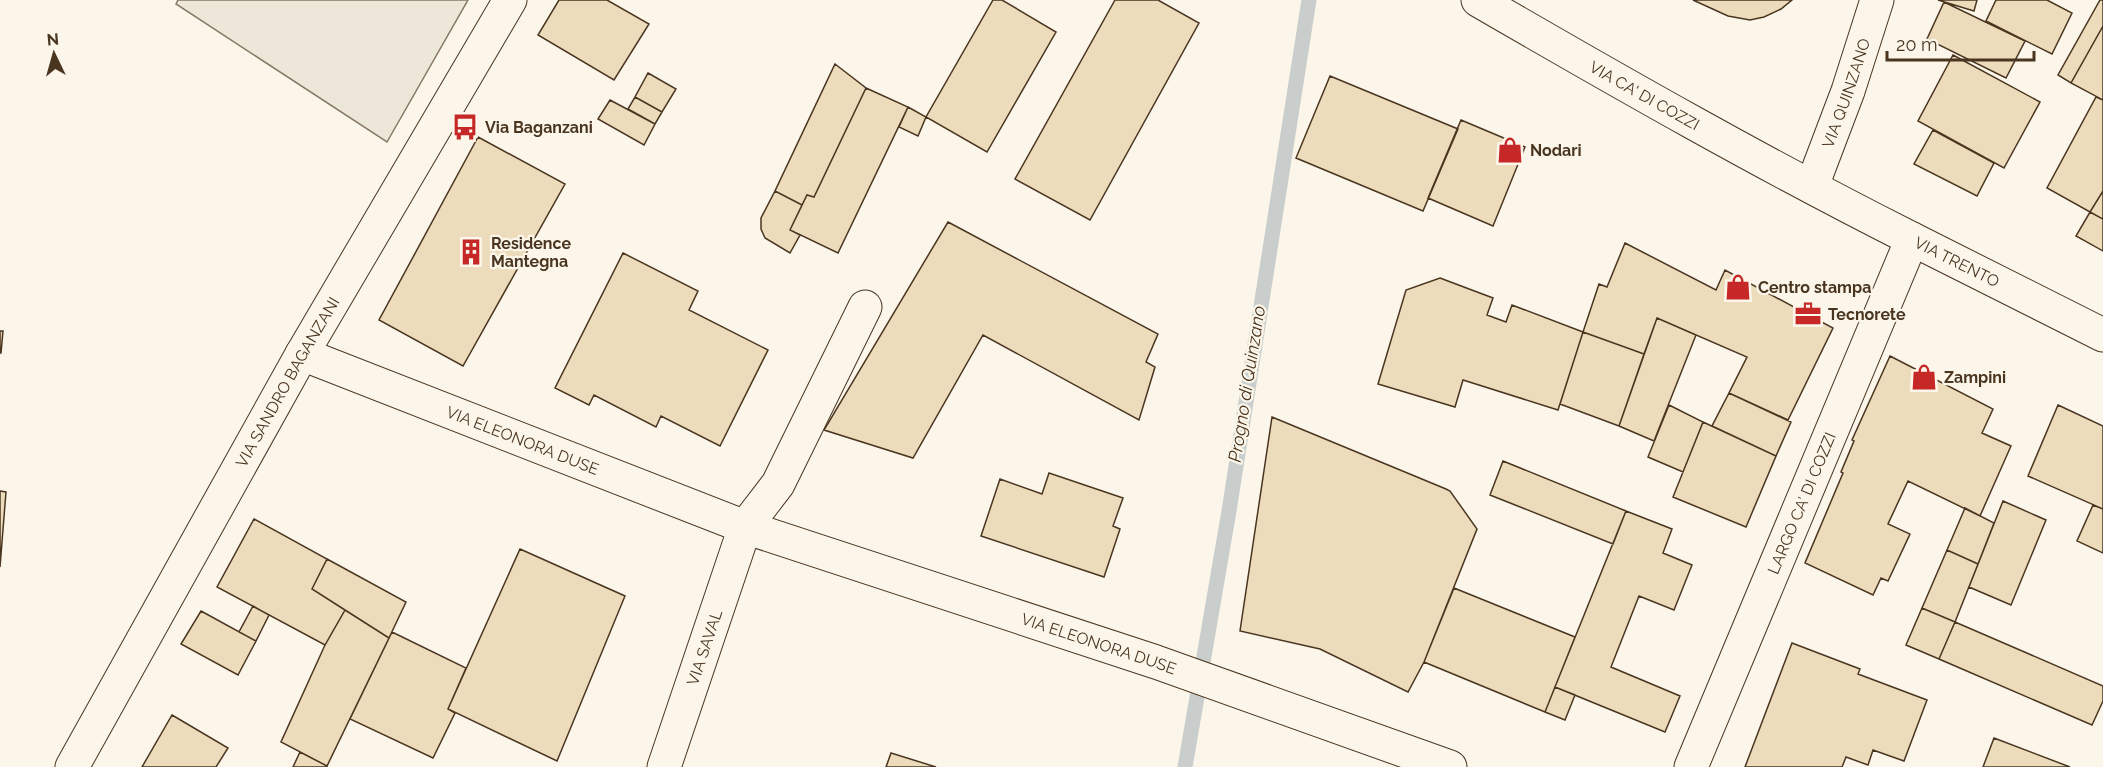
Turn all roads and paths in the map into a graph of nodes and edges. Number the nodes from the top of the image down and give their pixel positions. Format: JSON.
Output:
{"nodes":[{"id":1,"x":510,"y":0,"type":"edge"},
{"id":2,"x":1478,"y":0,"type":"edge"},
{"id":3,"x":1877,"y":0,"type":"edge"},
{"id":4,"x":1812,"y":186,"type":"junction"},
{"id":5,"x":1912,"y":239,"type":"junction"},
{"id":6,"x":865,"y":308,"type":"dead end"},
{"id":7,"x":2103,"y":336,"type":"edge"},
{"id":8,"x":302,"y":354,"type":"junction"},
{"id":9,"x":745,"y":527,"type":"junction"},
{"id":10,"x":72,"y":767,"type":"edge"},
{"id":11,"x":664,"y":767,"type":"edge"},
{"id":12,"x":1450,"y":767,"type":"edge"},
{"id":13,"x":1691,"y":767,"type":"edge"}],
"edges":[{"from":1,"to":8,"type":"street","name":"VIA SANDRO BAGANZANI"},
{"from":2,"to":4,"type":"street","name":"VIA CA' DI COZZI"},
{"from":3,"to":4,"type":"street","name":"VIA QUINZANO"},
{"from":4,"to":5,"type":"street","name":"VIA TRENTO"},
{"from":5,"to":7,"type":"street","name":"VIA TRENTO"},
{"from":5,"to":13,"type":"street","name":"LARGO CA' DI COZZI"},
{"from":6,"to":9,"type":"street"},
{"from":8,"to":9,"type":"street","name":"VIA ELEONORA DUSE"},
{"from":8,"to":10,"type":"street","name":"VIA SANDRO BAGANZANI"},
{"from":9,"to":11,"type":"street","name":"VIA SAVAL"},
{"from":9,"to":12,"type":"street","name":"VIA ELEONORA DUSE"}]}
